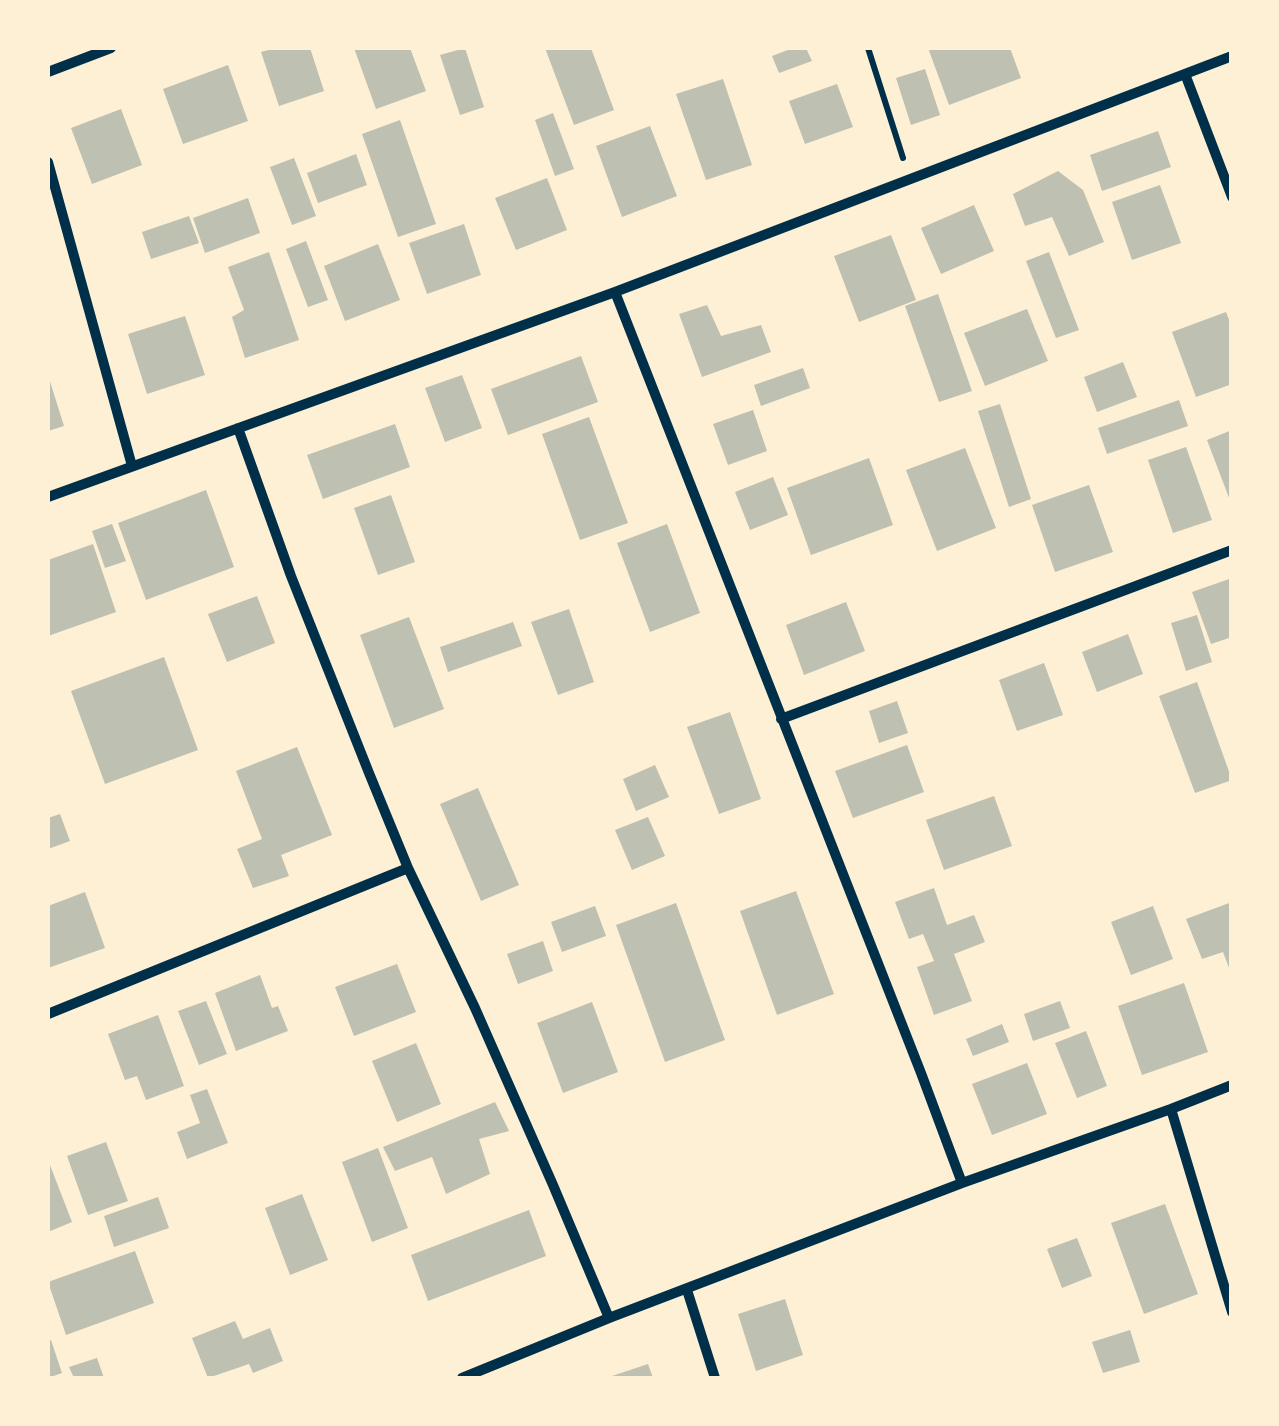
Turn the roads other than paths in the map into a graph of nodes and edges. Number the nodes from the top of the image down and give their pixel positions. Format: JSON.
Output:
{"nodes":[{"id":1,"x":112,"y":48,"type":"edge"},
{"id":2,"x":1232,"y":56,"type":"edge"},
{"id":3,"x":48,"y":72,"type":"edge"},
{"id":4,"x":1185,"y":74,"type":"junction"},
{"id":5,"x":48,"y":162,"type":"edge"},
{"id":6,"x":1232,"y":197,"type":"edge"},
{"id":7,"x":614,"y":292,"type":"junction"},
{"id":8,"x":238,"y":428,"type":"junction"},
{"id":9,"x":132,"y":466,"type":"junction"},
{"id":10,"x":48,"y":496,"type":"edge"},
{"id":11,"x":1232,"y":550,"type":"edge"},
{"id":12,"x":782,"y":719,"type":"junction"},
{"id":13,"x":408,"y":868,"type":"junction"},
{"id":14,"x":48,"y":1014,"type":"edge"},
{"id":15,"x":1232,"y":1086,"type":"edge"},
{"id":16,"x":1171,"y":1109,"type":"junction"},
{"id":17,"x":962,"y":1183,"type":"junction"},
{"id":18,"x":687,"y":1290,"type":"junction"},
{"id":19,"x":1232,"y":1312,"type":"edge"},
{"id":20,"x":609,"y":1318,"type":"junction"},
{"id":21,"x":462,"y":1378,"type":"edge"},
{"id":22,"x":714,"y":1378,"type":"edge"}],
"edges":[{"from":1,"to":3,"type":"street"},
{"from":2,"to":4,"type":"street"},
{"from":4,"to":6,"type":"street"},
{"from":4,"to":7,"type":"street"},
{"from":5,"to":9,"type":"street"},
{"from":7,"to":8,"type":"street"},
{"from":7,"to":12,"type":"street"},
{"from":8,"to":9,"type":"street"},
{"from":8,"to":13,"type":"street"},
{"from":9,"to":10,"type":"street"},
{"from":11,"to":12,"type":"street"},
{"from":12,"to":17,"type":"street"},
{"from":13,"to":14,"type":"street"},
{"from":13,"to":20,"type":"street"},
{"from":15,"to":16,"type":"street"},
{"from":16,"to":17,"type":"street"},
{"from":16,"to":19,"type":"street"},
{"from":17,"to":18,"type":"street"},
{"from":18,"to":20,"type":"street"},
{"from":18,"to":22,"type":"street"},
{"from":20,"to":21,"type":"street"}]}
